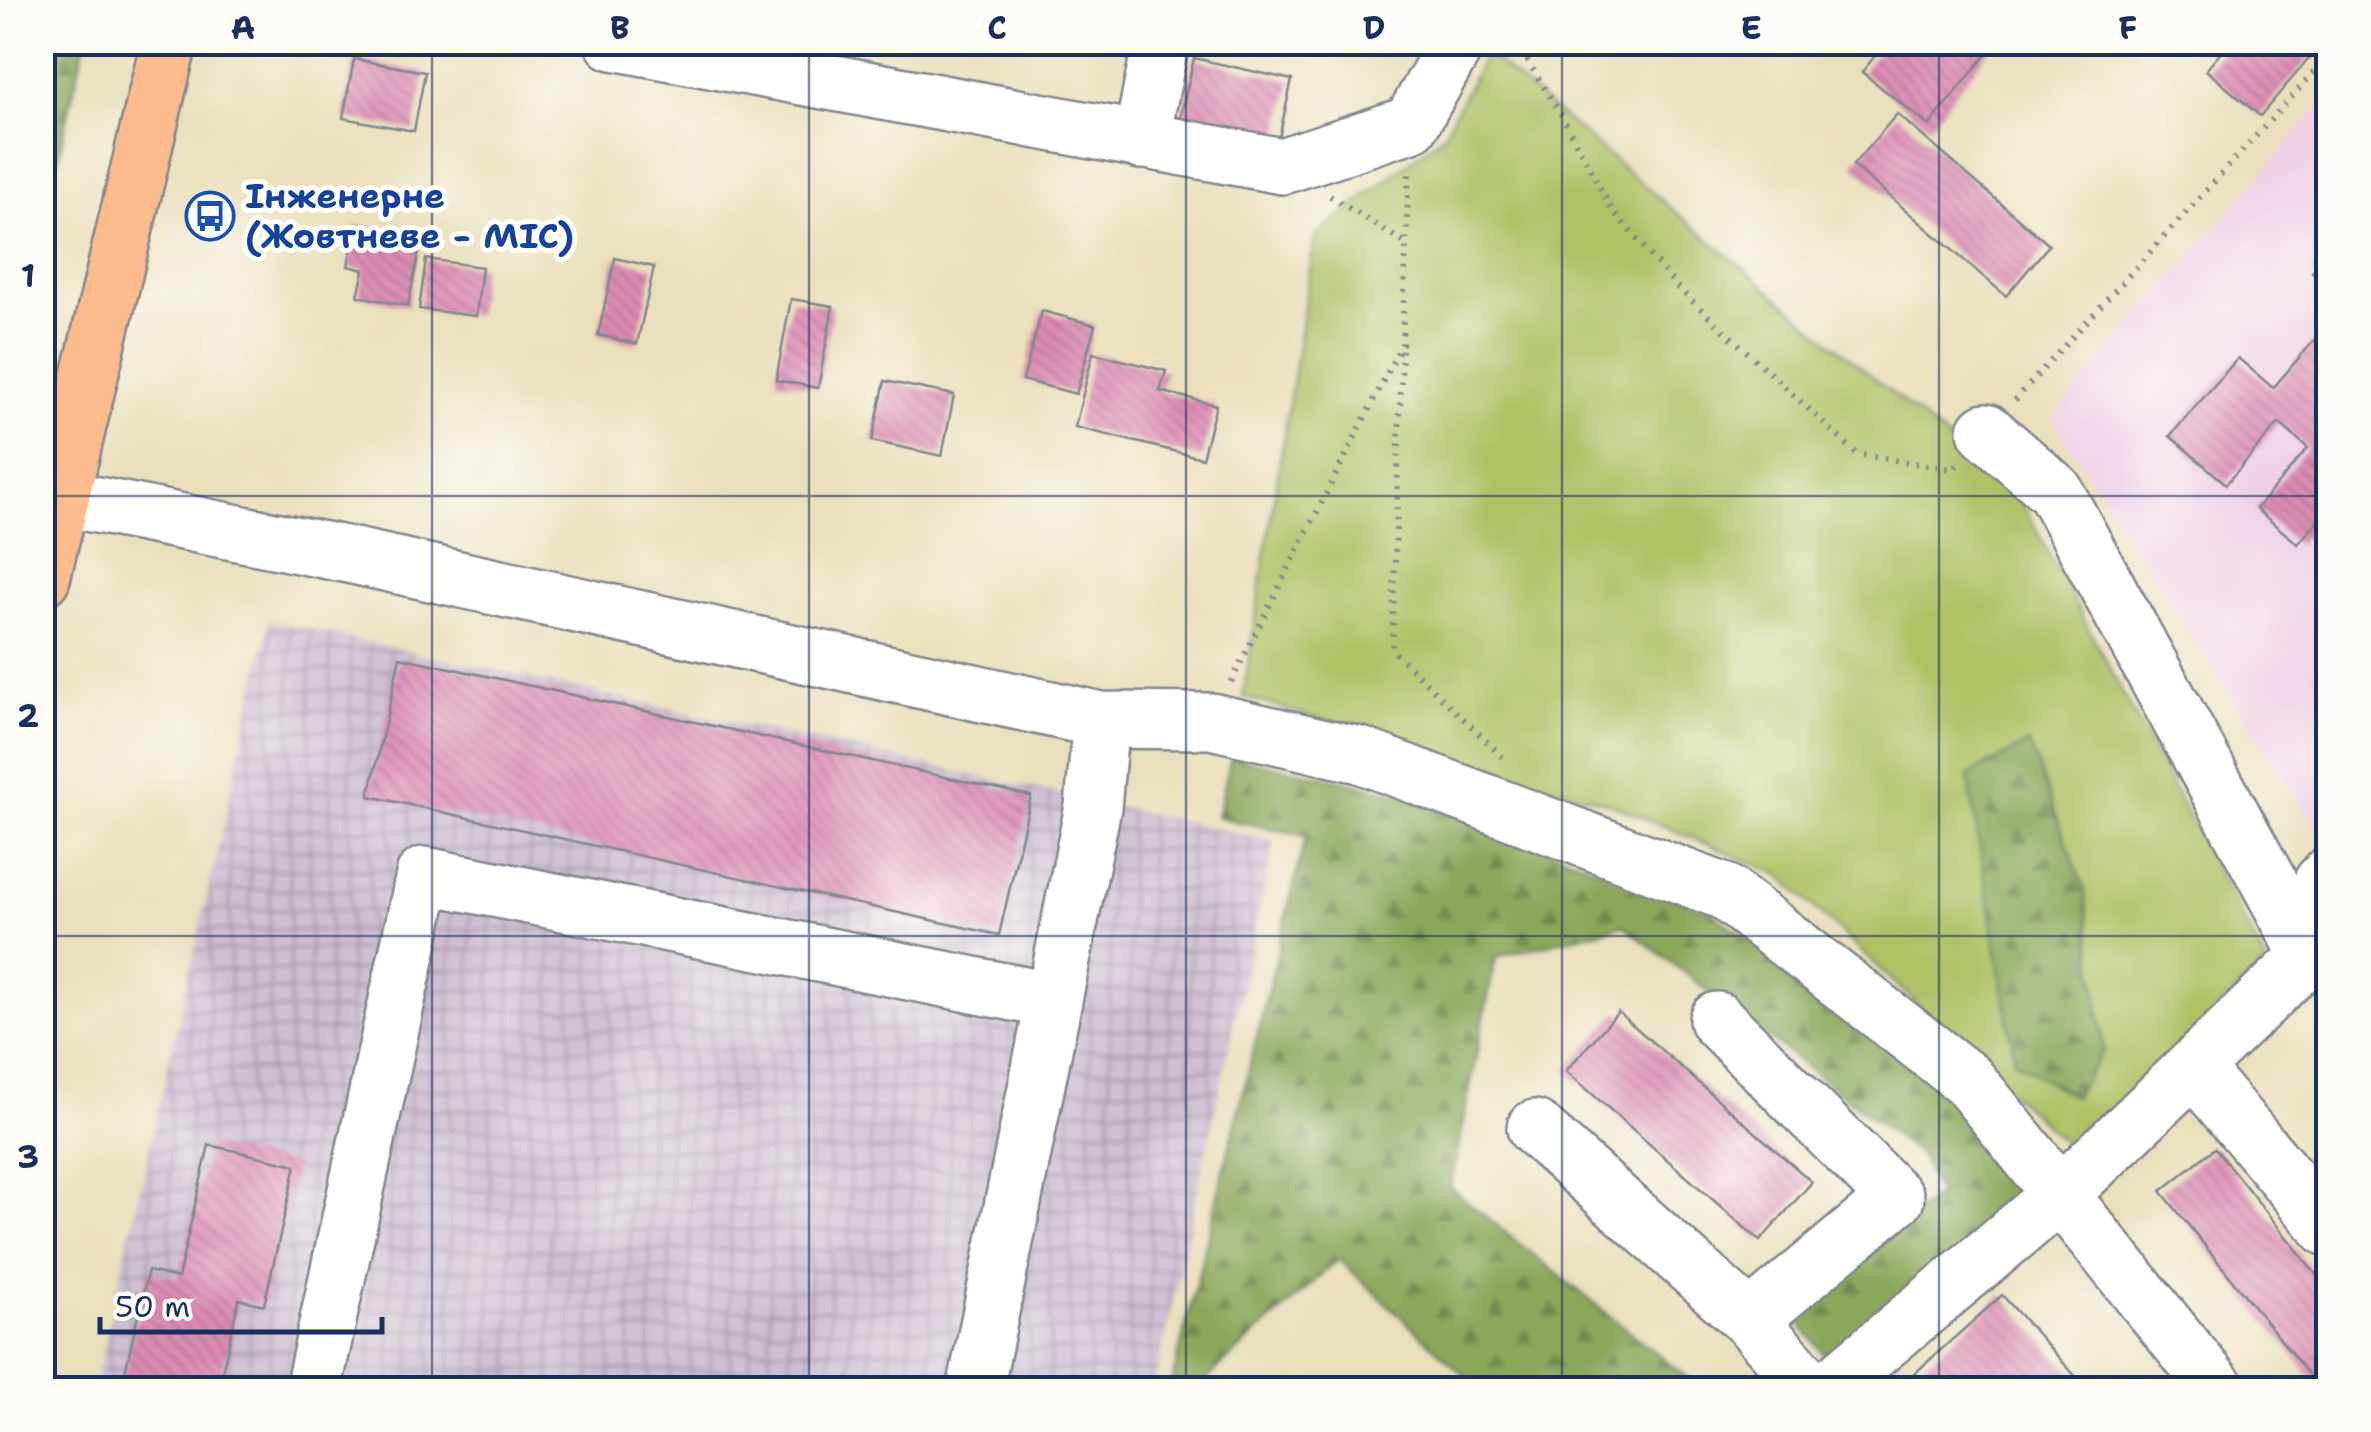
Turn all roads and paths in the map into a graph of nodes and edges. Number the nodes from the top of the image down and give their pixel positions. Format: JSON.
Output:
{"nodes":[{"id":1,"x":170,"y":42,"type":"edge"},
{"id":2,"x":613,"y":42,"type":"edge"},
{"id":3,"x":1162,"y":42,"type":"edge"},
{"id":4,"x":1457,"y":42,"type":"edge"},
{"id":5,"x":1516,"y":42,"type":"edge"},
{"id":6,"x":2328,"y":58,"type":"edge"},
{"id":7,"x":1411,"y":124,"type":"junction"},
{"id":8,"x":1142,"y":141,"type":"junction"},
{"id":9,"x":1282,"y":166,"type":"junction"},
{"id":10,"x":1406,"y":244,"type":"junction"},
{"id":11,"x":1402,"y":344,"type":"junction"},
{"id":12,"x":1986,"y":431,"type":"junction"},
{"id":13,"x":62,"y":498,"type":"junction"},
{"id":14,"x":42,"y":578,"type":"edge"},
{"id":15,"x":1101,"y":720,"type":"junction"},
{"id":16,"x":1211,"y":722,"type":"junction"},
{"id":17,"x":1519,"y":773,"type":"dead end"},
{"id":18,"x":2328,"y":876,"type":"edge"},
{"id":19,"x":2319,"y":948,"type":"edge"},
{"id":20,"x":1054,"y":1000,"type":"junction"},
{"id":21,"x":1717,"y":1020,"type":"dead end"},
{"id":22,"x":2193,"y":1067,"type":"junction"},
{"id":23,"x":1535,"y":1128,"type":"dead end"},
{"id":24,"x":2060,"y":1194,"type":"junction"},
{"id":25,"x":2328,"y":1228,"type":"edge"},
{"id":26,"x":1750,"y":1320,"type":"junction"},
{"id":27,"x":314,"y":1390,"type":"edge"},
{"id":28,"x":975,"y":1390,"type":"edge"},
{"id":29,"x":1812,"y":1390,"type":"edge"},
{"id":30,"x":1827,"y":1390,"type":"edge"},
{"id":31,"x":2218,"y":1390,"type":"edge"}],
"edges":[{"from":1,"to":13,"type":"main road"},
{"from":2,"to":8,"type":"street"},
{"from":3,"to":8,"type":"street"},
{"from":4,"to":7,"type":"street"},
{"from":5,"to":12,"type":"path"},
{"from":6,"to":12,"type":"path"},
{"from":7,"to":9,"type":"street"},
{"from":7,"to":10,"type":"path"},
{"from":8,"to":9,"type":"street"},
{"from":9,"to":10,"type":"path"},
{"from":10,"to":11,"type":"path"},
{"from":11,"to":16,"type":"path"},
{"from":11,"to":17,"type":"path"},
{"from":12,"to":19,"type":"street"},
{"from":13,"to":14,"type":"main road"},
{"from":13,"to":15,"type":"street"},
{"from":15,"to":16,"type":"street"},
{"from":15,"to":20,"type":"street"},
{"from":16,"to":24,"type":"street"},
{"from":18,"to":19,"type":"street"},
{"from":19,"to":22,"type":"street"},
{"from":20,"to":27,"type":"street"},
{"from":20,"to":28,"type":"street"},
{"from":21,"to":26,"type":"street"},
{"from":22,"to":24,"type":"street"},
{"from":22,"to":25,"type":"street"},
{"from":23,"to":26,"type":"street"},
{"from":24,"to":30,"type":"street"},
{"from":24,"to":31,"type":"street"},
{"from":26,"to":29,"type":"street"}]}
